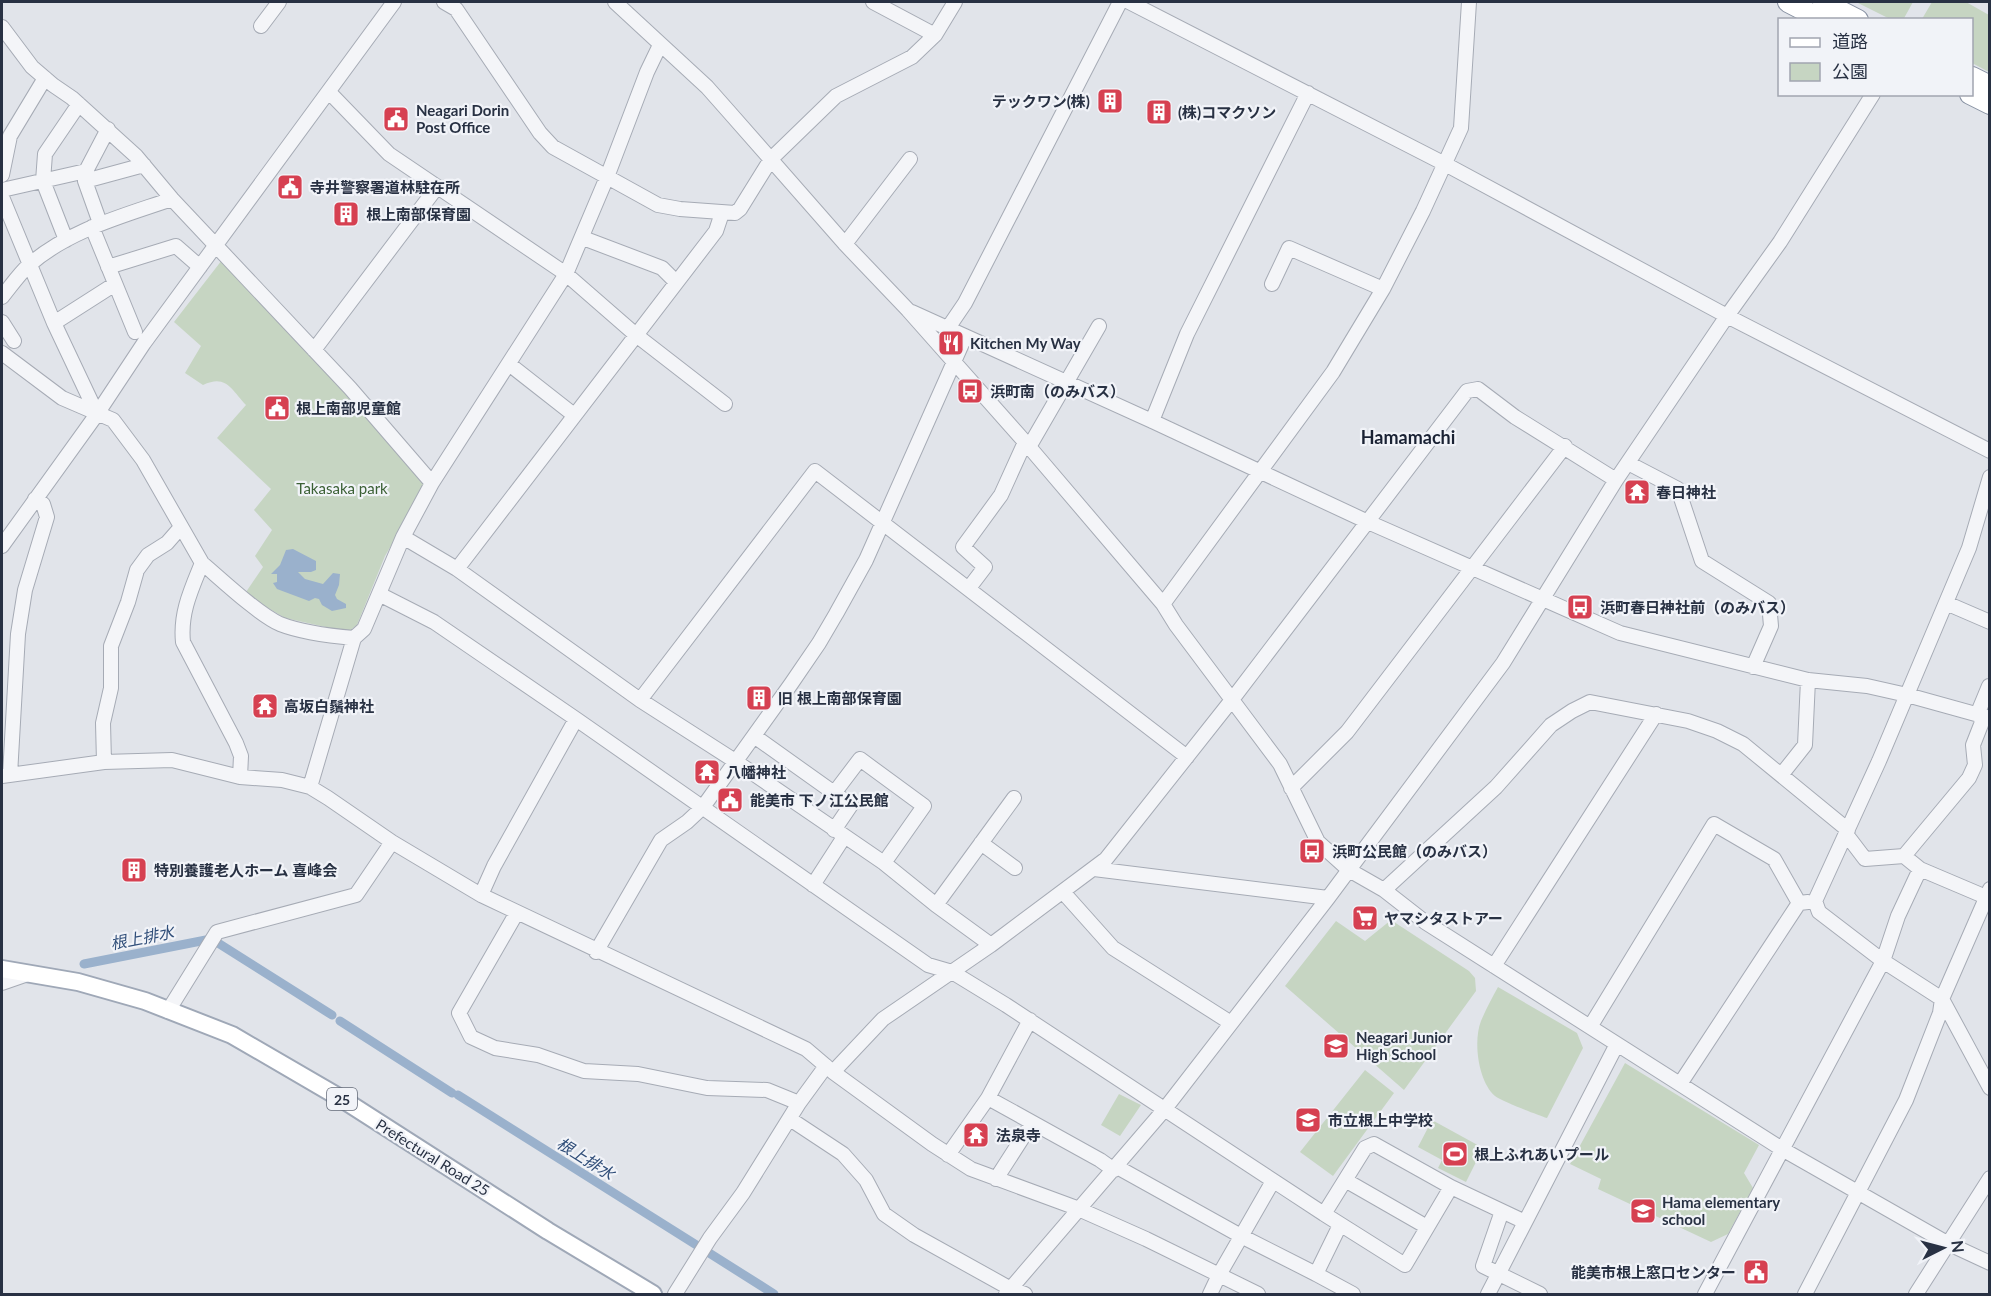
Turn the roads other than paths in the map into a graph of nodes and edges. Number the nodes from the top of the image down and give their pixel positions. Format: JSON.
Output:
{"nodes":[{"id":1,"x":279,"y":2,"type":"edge"},
{"id":2,"x":394,"y":2,"type":"edge"},
{"id":3,"x":444,"y":2,"type":"edge"},
{"id":4,"x":615,"y":2,"type":"edge"},
{"id":5,"x":873,"y":2,"type":"edge"},
{"id":6,"x":955,"y":2,"type":"edge"},
{"id":7,"x":1120,"y":2,"type":"edge"},
{"id":8,"x":1129,"y":2,"type":"edge"},
{"id":9,"x":1469,"y":2,"type":"edge"},
{"id":10,"x":1788,"y":2,"type":"edge"},
{"id":11,"x":1823,"y":2,"type":"edge"},
{"id":12,"x":1819,"y":18,"type":"edge"},
{"id":13,"x":1854,"y":18,"type":"edge"},
{"id":14,"x":261,"y":26,"type":"dead end"},
{"id":15,"x":2,"y":27,"type":"edge"},
{"id":16,"x":935,"y":35,"type":"junction"},
{"id":17,"x":660,"y":45,"type":"junction"},
{"id":18,"x":45,"y":78,"type":"junction"},
{"id":19,"x":1973,"y":78,"type":"edge"},
{"id":20,"x":1989,"y":86,"type":"edge"},
{"id":21,"x":329,"y":92,"type":"junction"},
{"id":22,"x":1308,"y":93,"type":"junction"},
{"id":23,"x":1872,"y":96,"type":"edge"},
{"id":24,"x":1973,"y":96,"type":"edge"},
{"id":25,"x":79,"y":104,"type":"junction"},
{"id":26,"x":1989,"y":104,"type":"edge"},
{"id":27,"x":108,"y":129,"type":"junction"},
{"id":28,"x":771,"y":159,"type":"junction"},
{"id":29,"x":910,"y":159,"type":"dead end"},
{"id":30,"x":1445,"y":164,"type":"junction"},
{"id":31,"x":144,"y":165,"type":"junction"},
{"id":32,"x":2,"y":175,"type":"edge"},
{"id":33,"x":85,"y":176,"type":"junction"},
{"id":34,"x":607,"y":177,"type":"junction"},
{"id":35,"x":43,"y":181,"type":"junction"},
{"id":36,"x":437,"y":187,"type":"junction"},
{"id":37,"x":2,"y":190,"type":"edge"},
{"id":38,"x":2,"y":196,"type":"edge"},
{"id":39,"x":172,"y":199,"type":"junction"},
{"id":40,"x":722,"y":213,"type":"junction"},
{"id":41,"x":96,"y":225,"type":"junction"},
{"id":42,"x":583,"y":238,"type":"junction"},
{"id":43,"x":66,"y":240,"type":"junction"},
{"id":44,"x":845,"y":244,"type":"junction"},
{"id":45,"x":217,"y":245,"type":"junction"},
{"id":46,"x":29,"y":265,"type":"junction"},
{"id":47,"x":108,"y":267,"type":"junction"},
{"id":48,"x":200,"y":267,"type":"junction"},
{"id":49,"x":566,"y":274,"type":"junction"},
{"id":50,"x":676,"y":282,"type":"junction"},
{"id":51,"x":115,"y":284,"type":"junction"},
{"id":52,"x":1272,"y":284,"type":"dead end"},
{"id":53,"x":1383,"y":289,"type":"junction"},
{"id":54,"x":2,"y":297,"type":"edge"},
{"id":55,"x":908,"y":310,"type":"junction"},
{"id":56,"x":1727,"y":316,"type":"junction"},
{"id":57,"x":2,"y":322,"type":"edge"},
{"id":58,"x":54,"y":323,"type":"junction"},
{"id":59,"x":1099,"y":326,"type":"dead end"},
{"id":60,"x":948,"y":328,"type":"junction"},
{"id":61,"x":135,"y":332,"type":"dead end"},
{"id":62,"x":636,"y":335,"type":"junction"},
{"id":63,"x":965,"y":337,"type":"junction"},
{"id":64,"x":14,"y":341,"type":"dead end"},
{"id":65,"x":314,"y":350,"type":"junction"},
{"id":66,"x":2,"y":353,"type":"edge"},
{"id":67,"x":953,"y":363,"type":"junction"},
{"id":68,"x":508,"y":364,"type":"junction"},
{"id":69,"x":1066,"y":382,"type":"junction"},
{"id":70,"x":725,"y":404,"type":"dead end"},
{"id":71,"x":97,"y":414,"type":"junction"},
{"id":72,"x":574,"y":415,"type":"junction"},
{"id":73,"x":1152,"y":421,"type":"junction"},
{"id":74,"x":1027,"y":445,"type":"junction"},
{"id":75,"x":1565,"y":446,"type":"junction"},
{"id":76,"x":1989,"y":451,"type":"edge"},
{"id":77,"x":1628,"y":463,"type":"junction"},
{"id":78,"x":1261,"y":472,"type":"junction"},
{"id":79,"x":1989,"y":477,"type":"edge"},
{"id":80,"x":1616,"y":480,"type":"junction"},
{"id":81,"x":432,"y":483,"type":"junction"},
{"id":82,"x":35,"y":498,"type":"junction"},
{"id":83,"x":883,"y":521,"type":"junction"},
{"id":84,"x":1368,"y":522,"type":"junction"},
{"id":85,"x":181,"y":527,"type":"junction"},
{"id":86,"x":404,"y":537,"type":"junction"},
{"id":87,"x":2,"y":546,"type":"edge"},
{"id":88,"x":202,"y":563,"type":"junction"},
{"id":89,"x":1473,"y":567,"type":"junction"},
{"id":90,"x":457,"y":569,"type":"junction"},
{"id":91,"x":969,"y":588,"type":"junction"},
{"id":92,"x":379,"y":594,"type":"junction"},
{"id":93,"x":1542,"y":599,"type":"junction"},
{"id":94,"x":1946,"y":603,"type":"junction"},
{"id":95,"x":1163,"y":604,"type":"junction"},
{"id":96,"x":1989,"y":621,"type":"edge"},
{"id":97,"x":354,"y":638,"type":"junction"},
{"id":98,"x":1753,"y":667,"type":"junction"},
{"id":99,"x":1808,"y":680,"type":"junction"},
{"id":100,"x":1989,"y":686,"type":"edge"},
{"id":101,"x":1907,"y":695,"type":"junction"},
{"id":102,"x":640,"y":700,"type":"junction"},
{"id":103,"x":1232,"y":701,"type":"junction"},
{"id":104,"x":1656,"y":714,"type":"junction"},
{"id":105,"x":1983,"y":716,"type":"edge"},
{"id":106,"x":576,"y":719,"type":"junction"},
{"id":107,"x":754,"y":736,"type":"junction"},
{"id":108,"x":1187,"y":757,"type":"junction"},
{"id":109,"x":735,"y":761,"type":"junction"},
{"id":110,"x":104,"y":762,"type":"junction"},
{"id":111,"x":1782,"y":774,"type":"junction"},
{"id":112,"x":6,"y":775,"type":"edge"},
{"id":113,"x":240,"y":777,"type":"junction"},
{"id":114,"x":310,"y":788,"type":"junction"},
{"id":115,"x":1291,"y":788,"type":"junction"},
{"id":116,"x":835,"y":792,"type":"junction"},
{"id":117,"x":1014,"y":798,"type":"dead end"},
{"id":118,"x":703,"y":807,"type":"junction"},
{"id":119,"x":1847,"y":832,"type":"junction"},
{"id":120,"x":839,"y":834,"type":"junction"},
{"id":121,"x":392,"y":842,"type":"junction"},
{"id":122,"x":981,"y":843,"type":"junction"},
{"id":123,"x":1904,"y":856,"type":"junction"},
{"id":124,"x":884,"y":863,"type":"junction"},
{"id":125,"x":1015,"y":868,"type":"dead end"},
{"id":126,"x":1094,"y":868,"type":"junction"},
{"id":127,"x":1920,"y":869,"type":"junction"},
{"id":128,"x":1349,"y":870,"type":"junction"},
{"id":129,"x":813,"y":885,"type":"junction"},
{"id":130,"x":1384,"y":890,"type":"junction"},
{"id":131,"x":1064,"y":892,"type":"junction"},
{"id":132,"x":1988,"y":893,"type":"edge"},
{"id":133,"x":481,"y":895,"type":"junction"},
{"id":134,"x":1328,"y":898,"type":"junction"},
{"id":135,"x":1815,"y":901,"type":"junction"},
{"id":136,"x":1799,"y":903,"type":"junction"},
{"id":137,"x":936,"y":905,"type":"junction"},
{"id":138,"x":516,"y":914,"type":"junction"},
{"id":139,"x":991,"y":945,"type":"junction"},
{"id":140,"x":596,"y":952,"type":"junction"},
{"id":141,"x":1883,"y":961,"type":"junction"},
{"id":142,"x":1494,"y":966,"type":"junction"},
{"id":143,"x":2,"y":969,"type":"edge"},
{"id":144,"x":952,"y":972,"type":"junction"},
{"id":145,"x":30,"y":973,"type":"junction"},
{"id":146,"x":2,"y":983,"type":"edge"},
{"id":147,"x":1942,"y":999,"type":"junction"},
{"id":148,"x":168,"y":1011,"type":"junction"},
{"id":149,"x":1030,"y":1020,"type":"junction"},
{"id":150,"x":1231,"y":1023,"type":"junction"},
{"id":151,"x":1590,"y":1027,"type":"junction"},
{"id":152,"x":1617,"y":1044,"type":"junction"},
{"id":153,"x":830,"y":1069,"type":"junction"},
{"id":154,"x":1680,"y":1084,"type":"junction"},
{"id":155,"x":1989,"y":1088,"type":"edge"},
{"id":156,"x":988,"y":1098,"type":"junction"},
{"id":157,"x":799,"y":1103,"type":"junction"},
{"id":158,"x":1164,"y":1110,"type":"junction"},
{"id":159,"x":790,"y":1119,"type":"junction"},
{"id":160,"x":1032,"y":1123,"type":"junction"},
{"id":161,"x":1782,"y":1149,"type":"junction"},
{"id":162,"x":948,"y":1155,"type":"junction"},
{"id":163,"x":1116,"y":1169,"type":"junction"},
{"id":164,"x":1989,"y":1178,"type":"edge"},
{"id":165,"x":996,"y":1179,"type":"junction"},
{"id":166,"x":1345,"y":1180,"type":"junction"},
{"id":167,"x":1273,"y":1181,"type":"junction"},
{"id":168,"x":1450,"y":1187,"type":"junction"},
{"id":169,"x":1856,"y":1192,"type":"junction"},
{"id":170,"x":1080,"y":1210,"type":"junction"},
{"id":171,"x":1502,"y":1211,"type":"junction"},
{"id":172,"x":1324,"y":1214,"type":"junction"},
{"id":173,"x":1525,"y":1222,"type":"junction"},
{"id":174,"x":1340,"y":1225,"type":"junction"},
{"id":175,"x":1427,"y":1227,"type":"junction"},
{"id":176,"x":1241,"y":1236,"type":"junction"},
{"id":177,"x":1947,"y":1243,"type":"junction"},
{"id":178,"x":1989,"y":1263,"type":"edge"},
{"id":179,"x":1316,"y":1274,"type":"junction"},
{"id":180,"x":1499,"y":1274,"type":"junction"},
{"id":181,"x":1219,"y":1275,"type":"junction"},
{"id":182,"x":1008,"y":1292,"type":"edge"},
{"id":183,"x":653,"y":1294,"type":"edge"},
{"id":184,"x":675,"y":1294,"type":"edge"},
{"id":185,"x":1025,"y":1294,"type":"edge"},
{"id":186,"x":1210,"y":1294,"type":"edge"},
{"id":187,"x":1258,"y":1294,"type":"edge"},
{"id":188,"x":1353,"y":1294,"type":"edge"},
{"id":189,"x":1488,"y":1294,"type":"edge"},
{"id":190,"x":1540,"y":1294,"type":"edge"},
{"id":191,"x":1705,"y":1294,"type":"edge"},
{"id":192,"x":1804,"y":1294,"type":"edge"},
{"id":193,"x":1916,"y":1294,"type":"edge"}],
"edges":[{"from":1,"to":14,"type":"street"},
{"from":2,"to":21,"type":"street"},
{"from":3,"to":34,"type":"street"},
{"from":4,"to":17,"type":"street"},
{"from":5,"to":16,"type":"street"},
{"from":6,"to":16,"type":"street"},
{"from":7,"to":60,"type":"street"},
{"from":8,"to":22,"type":"street"},
{"from":9,"to":30,"type":"street"},
{"from":10,"to":12,"type":"highway"},
{"from":11,"to":13,"type":"highway"},
{"from":15,"to":18,"type":"street"},
{"from":16,"to":28,"type":"street"},
{"from":17,"to":28,"type":"street"},
{"from":17,"to":34,"type":"street"},
{"from":18,"to":25,"type":"street"},
{"from":18,"to":32,"type":"street"},
{"from":19,"to":20,"type":"highway"},
{"from":21,"to":36,"type":"street"},
{"from":21,"to":45,"type":"street"},
{"from":22,"to":30,"type":"street"},
{"from":22,"to":73,"type":"street"},
{"from":23,"to":56,"type":"street"},
{"from":24,"to":26,"type":"highway"},
{"from":25,"to":27,"type":"street"},
{"from":25,"to":35,"type":"street"},
{"from":27,"to":31,"type":"street"},
{"from":27,"to":33,"type":"street"},
{"from":28,"to":40,"type":"street"},
{"from":28,"to":44,"type":"street"},
{"from":29,"to":44,"type":"street"},
{"from":30,"to":53,"type":"street"},
{"from":30,"to":56,"type":"street"},
{"from":31,"to":33,"type":"street"},
{"from":31,"to":39,"type":"street"},
{"from":33,"to":35,"type":"street"},
{"from":33,"to":41,"type":"street"},
{"from":34,"to":40,"type":"street"},
{"from":34,"to":42,"type":"street"},
{"from":35,"to":37,"type":"street"},
{"from":35,"to":43,"type":"street"},
{"from":36,"to":49,"type":"street"},
{"from":36,"to":65,"type":"street"},
{"from":38,"to":46,"type":"street"},
{"from":39,"to":41,"type":"street"},
{"from":39,"to":45,"type":"street"},
{"from":40,"to":50,"type":"street"},
{"from":41,"to":43,"type":"street"},
{"from":41,"to":47,"type":"street"},
{"from":42,"to":49,"type":"street"},
{"from":42,"to":50,"type":"street"},
{"from":43,"to":46,"type":"street"},
{"from":44,"to":55,"type":"street"},
{"from":45,"to":48,"type":"street"},
{"from":45,"to":65,"type":"street"},
{"from":46,"to":54,"type":"street"},
{"from":46,"to":58,"type":"street"},
{"from":47,"to":48,"type":"street"},
{"from":47,"to":51,"type":"street"},
{"from":48,"to":71,"type":"street"},
{"from":49,"to":62,"type":"street"},
{"from":49,"to":68,"type":"street"},
{"from":50,"to":62,"type":"street"},
{"from":51,"to":58,"type":"street"},
{"from":51,"to":61,"type":"street"},
{"from":52,"to":53,"type":"street"},
{"from":53,"to":78,"type":"street"},
{"from":55,"to":60,"type":"street"},
{"from":55,"to":67,"type":"street"},
{"from":56,"to":76,"type":"street"},
{"from":56,"to":77,"type":"street"},
{"from":57,"to":64,"type":"street"},
{"from":58,"to":71,"type":"street"},
{"from":59,"to":69,"type":"street"},
{"from":60,"to":63,"type":"street"},
{"from":62,"to":70,"type":"street"},
{"from":62,"to":72,"type":"street"},
{"from":63,"to":67,"type":"street"},
{"from":63,"to":69,"type":"street"},
{"from":65,"to":81,"type":"street"},
{"from":66,"to":71,"type":"street"},
{"from":67,"to":74,"type":"street"},
{"from":67,"to":83,"type":"street"},
{"from":68,"to":72,"type":"street"},
{"from":68,"to":81,"type":"street"},
{"from":69,"to":73,"type":"street"},
{"from":69,"to":74,"type":"street"},
{"from":71,"to":82,"type":"street"},
{"from":71,"to":85,"type":"street"},
{"from":72,"to":90,"type":"street"},
{"from":73,"to":78,"type":"street"},
{"from":74,"to":91,"type":"street"},
{"from":74,"to":95,"type":"street"},
{"from":75,"to":80,"type":"street"},
{"from":75,"to":84,"type":"street"},
{"from":75,"to":89,"type":"street"},
{"from":77,"to":80,"type":"street"},
{"from":77,"to":98,"type":"street"},
{"from":78,"to":84,"type":"street"},
{"from":78,"to":95,"type":"street"},
{"from":79,"to":94,"type":"street"},
{"from":80,"to":93,"type":"street"},
{"from":81,"to":86,"type":"street"},
{"from":82,"to":87,"type":"street"},
{"from":82,"to":112,"type":"street"},
{"from":83,"to":91,"type":"street"},
{"from":83,"to":102,"type":"street"},
{"from":83,"to":107,"type":"street"},
{"from":84,"to":89,"type":"street"},
{"from":84,"to":103,"type":"street"},
{"from":85,"to":88,"type":"street"},
{"from":85,"to":110,"type":"street"},
{"from":86,"to":90,"type":"street"},
{"from":86,"to":92,"type":"street"},
{"from":88,"to":97,"type":"street"},
{"from":88,"to":113,"type":"street"},
{"from":89,"to":93,"type":"street"},
{"from":89,"to":115,"type":"street"},
{"from":90,"to":102,"type":"street"},
{"from":91,"to":108,"type":"street"},
{"from":92,"to":97,"type":"street"},
{"from":92,"to":106,"type":"street"},
{"from":93,"to":98,"type":"street"},
{"from":93,"to":128,"type":"street"},
{"from":94,"to":96,"type":"street"},
{"from":94,"to":101,"type":"street"},
{"from":95,"to":103,"type":"street"},
{"from":97,"to":114,"type":"street"},
{"from":98,"to":99,"type":"street"},
{"from":99,"to":101,"type":"street"},
{"from":99,"to":111,"type":"street"},
{"from":100,"to":105,"type":"street"},
{"from":101,"to":105,"type":"street"},
{"from":101,"to":119,"type":"street"},
{"from":102,"to":109,"type":"street"},
{"from":103,"to":108,"type":"street"},
{"from":103,"to":115,"type":"street"},
{"from":104,"to":111,"type":"street"},
{"from":104,"to":130,"type":"street"},
{"from":104,"to":142,"type":"street"},
{"from":105,"to":123,"type":"street"},
{"from":106,"to":118,"type":"street"},
{"from":106,"to":133,"type":"street"},
{"from":107,"to":109,"type":"street"},
{"from":107,"to":116,"type":"street"},
{"from":108,"to":126,"type":"street"},
{"from":109,"to":118,"type":"street"},
{"from":109,"to":120,"type":"street"},
{"from":110,"to":112,"type":"street"},
{"from":110,"to":113,"type":"street"},
{"from":111,"to":119,"type":"street"},
{"from":113,"to":114,"type":"street"},
{"from":114,"to":121,"type":"street"},
{"from":115,"to":128,"type":"street"},
{"from":116,"to":120,"type":"street"},
{"from":116,"to":124,"type":"street"},
{"from":117,"to":122,"type":"street"},
{"from":118,"to":129,"type":"street"},
{"from":118,"to":140,"type":"street"},
{"from":119,"to":123,"type":"street"},
{"from":119,"to":135,"type":"street"},
{"from":120,"to":124,"type":"street"},
{"from":120,"to":129,"type":"street"},
{"from":121,"to":133,"type":"street"},
{"from":121,"to":148,"type":"street"},
{"from":122,"to":125,"type":"street"},
{"from":122,"to":137,"type":"street"},
{"from":123,"to":127,"type":"street"},
{"from":124,"to":137,"type":"street"},
{"from":126,"to":131,"type":"street"},
{"from":126,"to":134,"type":"street"},
{"from":127,"to":132,"type":"street"},
{"from":127,"to":141,"type":"street"},
{"from":128,"to":130,"type":"street"},
{"from":128,"to":134,"type":"street"},
{"from":129,"to":144,"type":"street"},
{"from":130,"to":142,"type":"street"},
{"from":131,"to":139,"type":"street"},
{"from":131,"to":150,"type":"street"},
{"from":132,"to":147,"type":"street"},
{"from":133,"to":138,"type":"street"},
{"from":134,"to":150,"type":"street"},
{"from":135,"to":136,"type":"street"},
{"from":135,"to":141,"type":"street"},
{"from":136,"to":151,"type":"street"},
{"from":136,"to":154,"type":"street"},
{"from":137,"to":139,"type":"street"},
{"from":138,"to":140,"type":"street"},
{"from":138,"to":157,"type":"street"},
{"from":139,"to":144,"type":"street"},
{"from":140,"to":153,"type":"street"},
{"from":141,"to":147,"type":"street"},
{"from":141,"to":161,"type":"street"},
{"from":142,"to":151,"type":"street"},
{"from":143,"to":145,"type":"main road","name":"Prefectural Road 25","number":"25"},
{"from":144,"to":149,"type":"street"},
{"from":144,"to":153,"type":"street"},
{"from":145,"to":146,"type":"street"},
{"from":145,"to":148,"type":"main road","name":"Prefectural Road 25","number":"25"},
{"from":147,"to":155,"type":"street"},
{"from":147,"to":169,"type":"street"},
{"from":148,"to":183,"type":"main road","name":"Prefectural Road 25","number":"25"},
{"from":149,"to":156,"type":"street"},
{"from":149,"to":158,"type":"street"},
{"from":150,"to":158,"type":"street"},
{"from":151,"to":152,"type":"street"},
{"from":152,"to":154,"type":"street"},
{"from":152,"to":173,"type":"street"},
{"from":153,"to":157,"type":"street"},
{"from":153,"to":162,"type":"street"},
{"from":154,"to":161,"type":"street"},
{"from":156,"to":160,"type":"street"},
{"from":156,"to":162,"type":"street"},
{"from":157,"to":159,"type":"street"},
{"from":158,"to":163,"type":"street"},
{"from":158,"to":167,"type":"street"},
{"from":159,"to":182,"type":"street"},
{"from":159,"to":184,"type":"street"},
{"from":160,"to":163,"type":"street"},
{"from":160,"to":165,"type":"street"},
{"from":161,"to":169,"type":"street"},
{"from":161,"to":191,"type":"street"},
{"from":162,"to":165,"type":"street"},
{"from":163,"to":170,"type":"street"},
{"from":163,"to":176,"type":"street"},
{"from":164,"to":177,"type":"street"},
{"from":165,"to":170,"type":"street"},
{"from":166,"to":168,"type":"street"},
{"from":166,"to":172,"type":"street"},
{"from":166,"to":175,"type":"street"},
{"from":167,"to":172,"type":"street"},
{"from":167,"to":176,"type":"street"},
{"from":168,"to":171,"type":"street"},
{"from":168,"to":175,"type":"street"},
{"from":169,"to":177,"type":"street"},
{"from":169,"to":192,"type":"street"},
{"from":170,"to":181,"type":"street"},
{"from":170,"to":182,"type":"street"},
{"from":171,"to":173,"type":"street"},
{"from":171,"to":180,"type":"street"},
{"from":172,"to":174,"type":"street"},
{"from":173,"to":180,"type":"street"},
{"from":174,"to":175,"type":"street"},
{"from":174,"to":179,"type":"street"},
{"from":176,"to":179,"type":"street"},
{"from":176,"to":181,"type":"street"},
{"from":177,"to":178,"type":"street"},
{"from":177,"to":193,"type":"street"},
{"from":179,"to":188,"type":"street"},
{"from":180,"to":189,"type":"street"},
{"from":180,"to":190,"type":"street"},
{"from":181,"to":186,"type":"street"},
{"from":181,"to":187,"type":"street"},
{"from":182,"to":185,"type":"street"}]}
